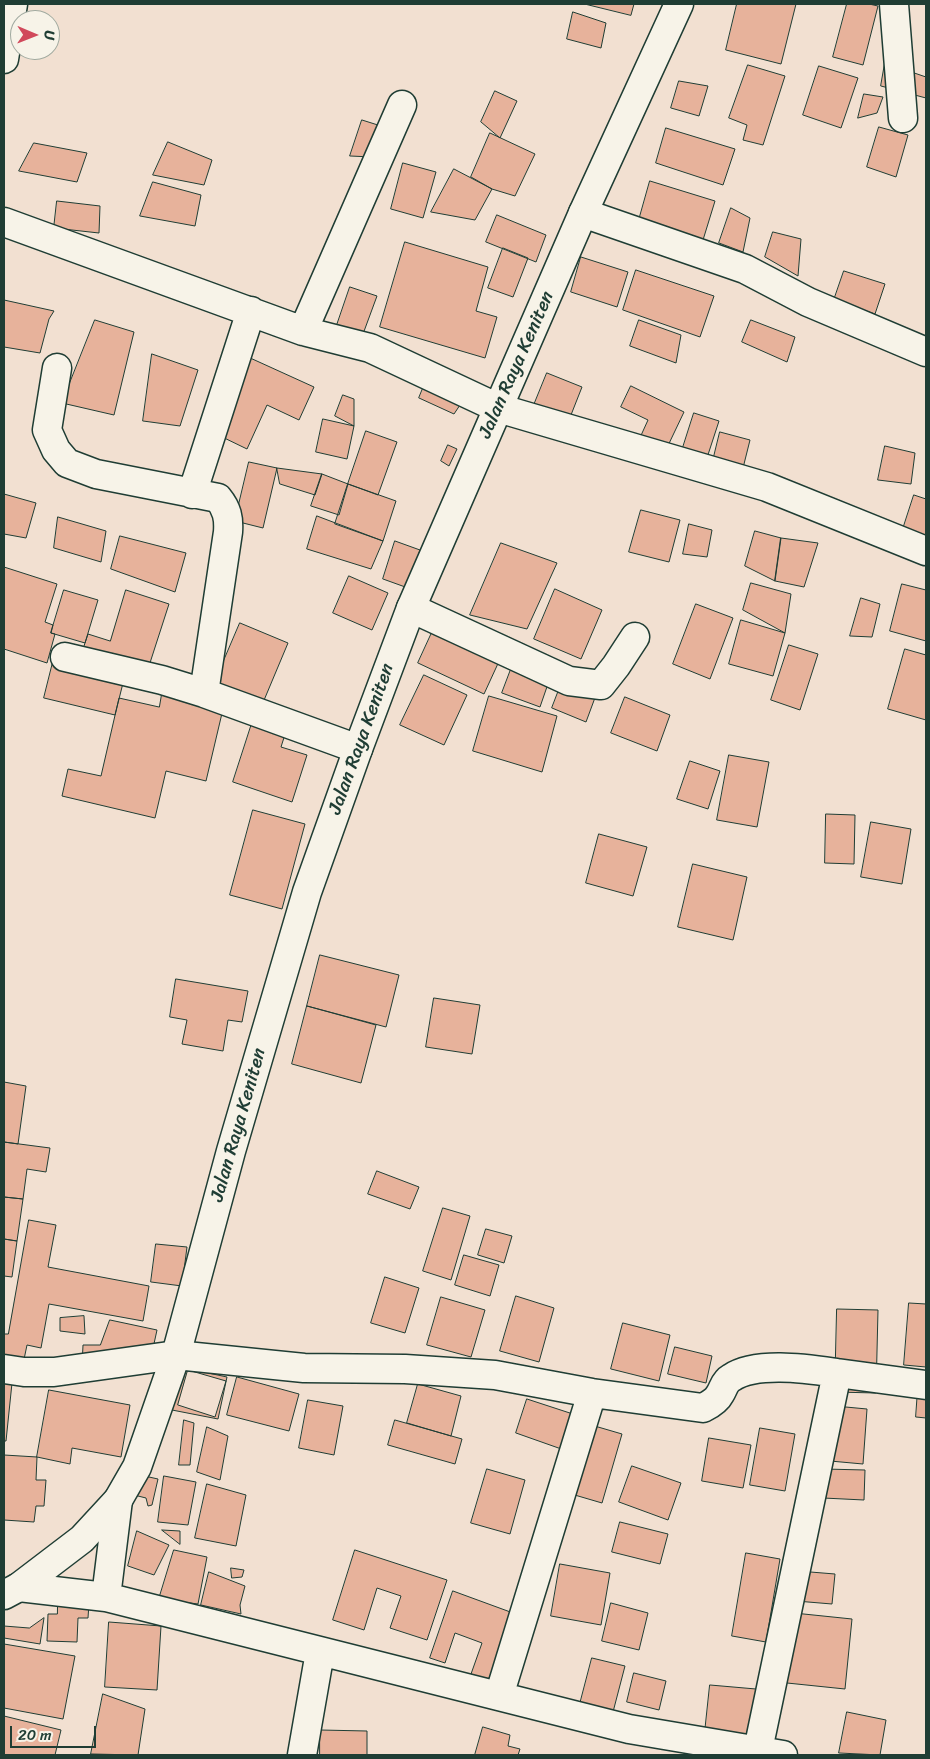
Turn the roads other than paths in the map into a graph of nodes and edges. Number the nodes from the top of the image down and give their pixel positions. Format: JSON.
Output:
{"nodes":[{"id":1,"x":13,"y":4,"type":"edge"},
{"id":2,"x":679,"y":4,"type":"edge"},
{"id":3,"x":894,"y":4,"type":"edge"},
{"id":4,"x":4,"y":59,"type":"edge"},
{"id":5,"x":402,"y":105,"type":"dead end"},
{"id":6,"x":903,"y":118,"type":"dead end"},
{"id":7,"x":584,"y":213,"type":"junction"},
{"id":8,"x":4,"y":222,"type":"edge"},
{"id":9,"x":251,"y":311,"type":"junction"},
{"id":10,"x":303,"y":331,"type":"junction"},
{"id":11,"x":926,"y":352,"type":"edge"},
{"id":12,"x":57,"y":368,"type":"dead end"},
{"id":13,"x":498,"y":408,"type":"junction"},
{"id":14,"x":192,"y":494,"type":"junction"},
{"id":15,"x":926,"y":551,"type":"edge"},
{"id":16,"x":411,"y":608,"type":"junction"},
{"id":17,"x":635,"y":637,"type":"dead end"},
{"id":18,"x":65,"y":657,"type":"dead end"},
{"id":19,"x":204,"y":693,"type":"junction"},
{"id":20,"x":358,"y":749,"type":"junction"},
{"id":21,"x":176,"y":1355,"type":"junction"},
{"id":22,"x":4,"y":1369,"type":"edge"},
{"id":23,"x":837,"y":1373,"type":"junction"},
{"id":24,"x":926,"y":1385,"type":"edge"},
{"id":25,"x":592,"y":1393,"type":"junction"},
{"id":26,"x":118,"y":1500,"type":"junction"},
{"id":27,"x":12,"y":1591,"type":"edge"},
{"id":28,"x":106,"y":1597,"type":"junction"},
{"id":29,"x":320,"y":1652,"type":"junction"},
{"id":30,"x":498,"y":1696,"type":"junction"},
{"id":31,"x":770,"y":1753,"type":"edge"},
{"id":32,"x":302,"y":1755,"type":"edge"}],
"edges":[{"from":1,"to":4,"type":"street"},
{"from":2,"to":7,"type":"street","name":"Jalan Raya Keniten"},
{"from":3,"to":6,"type":"street"},
{"from":5,"to":10,"type":"street"},
{"from":7,"to":11,"type":"street"},
{"from":7,"to":13,"type":"street","name":"Jalan Raya Keniten"},
{"from":8,"to":9,"type":"street"},
{"from":9,"to":10,"type":"street"},
{"from":9,"to":14,"type":"street"},
{"from":10,"to":13,"type":"street"},
{"from":12,"to":14,"type":"street"},
{"from":13,"to":15,"type":"street"},
{"from":13,"to":16,"type":"street","name":"Jalan Raya Keniten"},
{"from":14,"to":19,"type":"street"},
{"from":16,"to":17,"type":"street"},
{"from":16,"to":20,"type":"street","name":"Jalan Raya Keniten"},
{"from":18,"to":19,"type":"street"},
{"from":19,"to":20,"type":"street"},
{"from":20,"to":21,"type":"street","name":"Jalan Raya Keniten"},
{"from":21,"to":22,"type":"street"},
{"from":21,"to":25,"type":"street"},
{"from":21,"to":26,"type":"street","name":"Jalan Raya Keniten"},
{"from":23,"to":24,"type":"street"},
{"from":23,"to":25,"type":"street"},
{"from":23,"to":31,"type":"street"},
{"from":25,"to":30,"type":"street"},
{"from":26,"to":27,"type":"street"},
{"from":26,"to":28,"type":"street"},
{"from":27,"to":28,"type":"street"},
{"from":28,"to":29,"type":"street"},
{"from":29,"to":30,"type":"street"},
{"from":29,"to":32,"type":"street"},
{"from":30,"to":31,"type":"street"}]}
